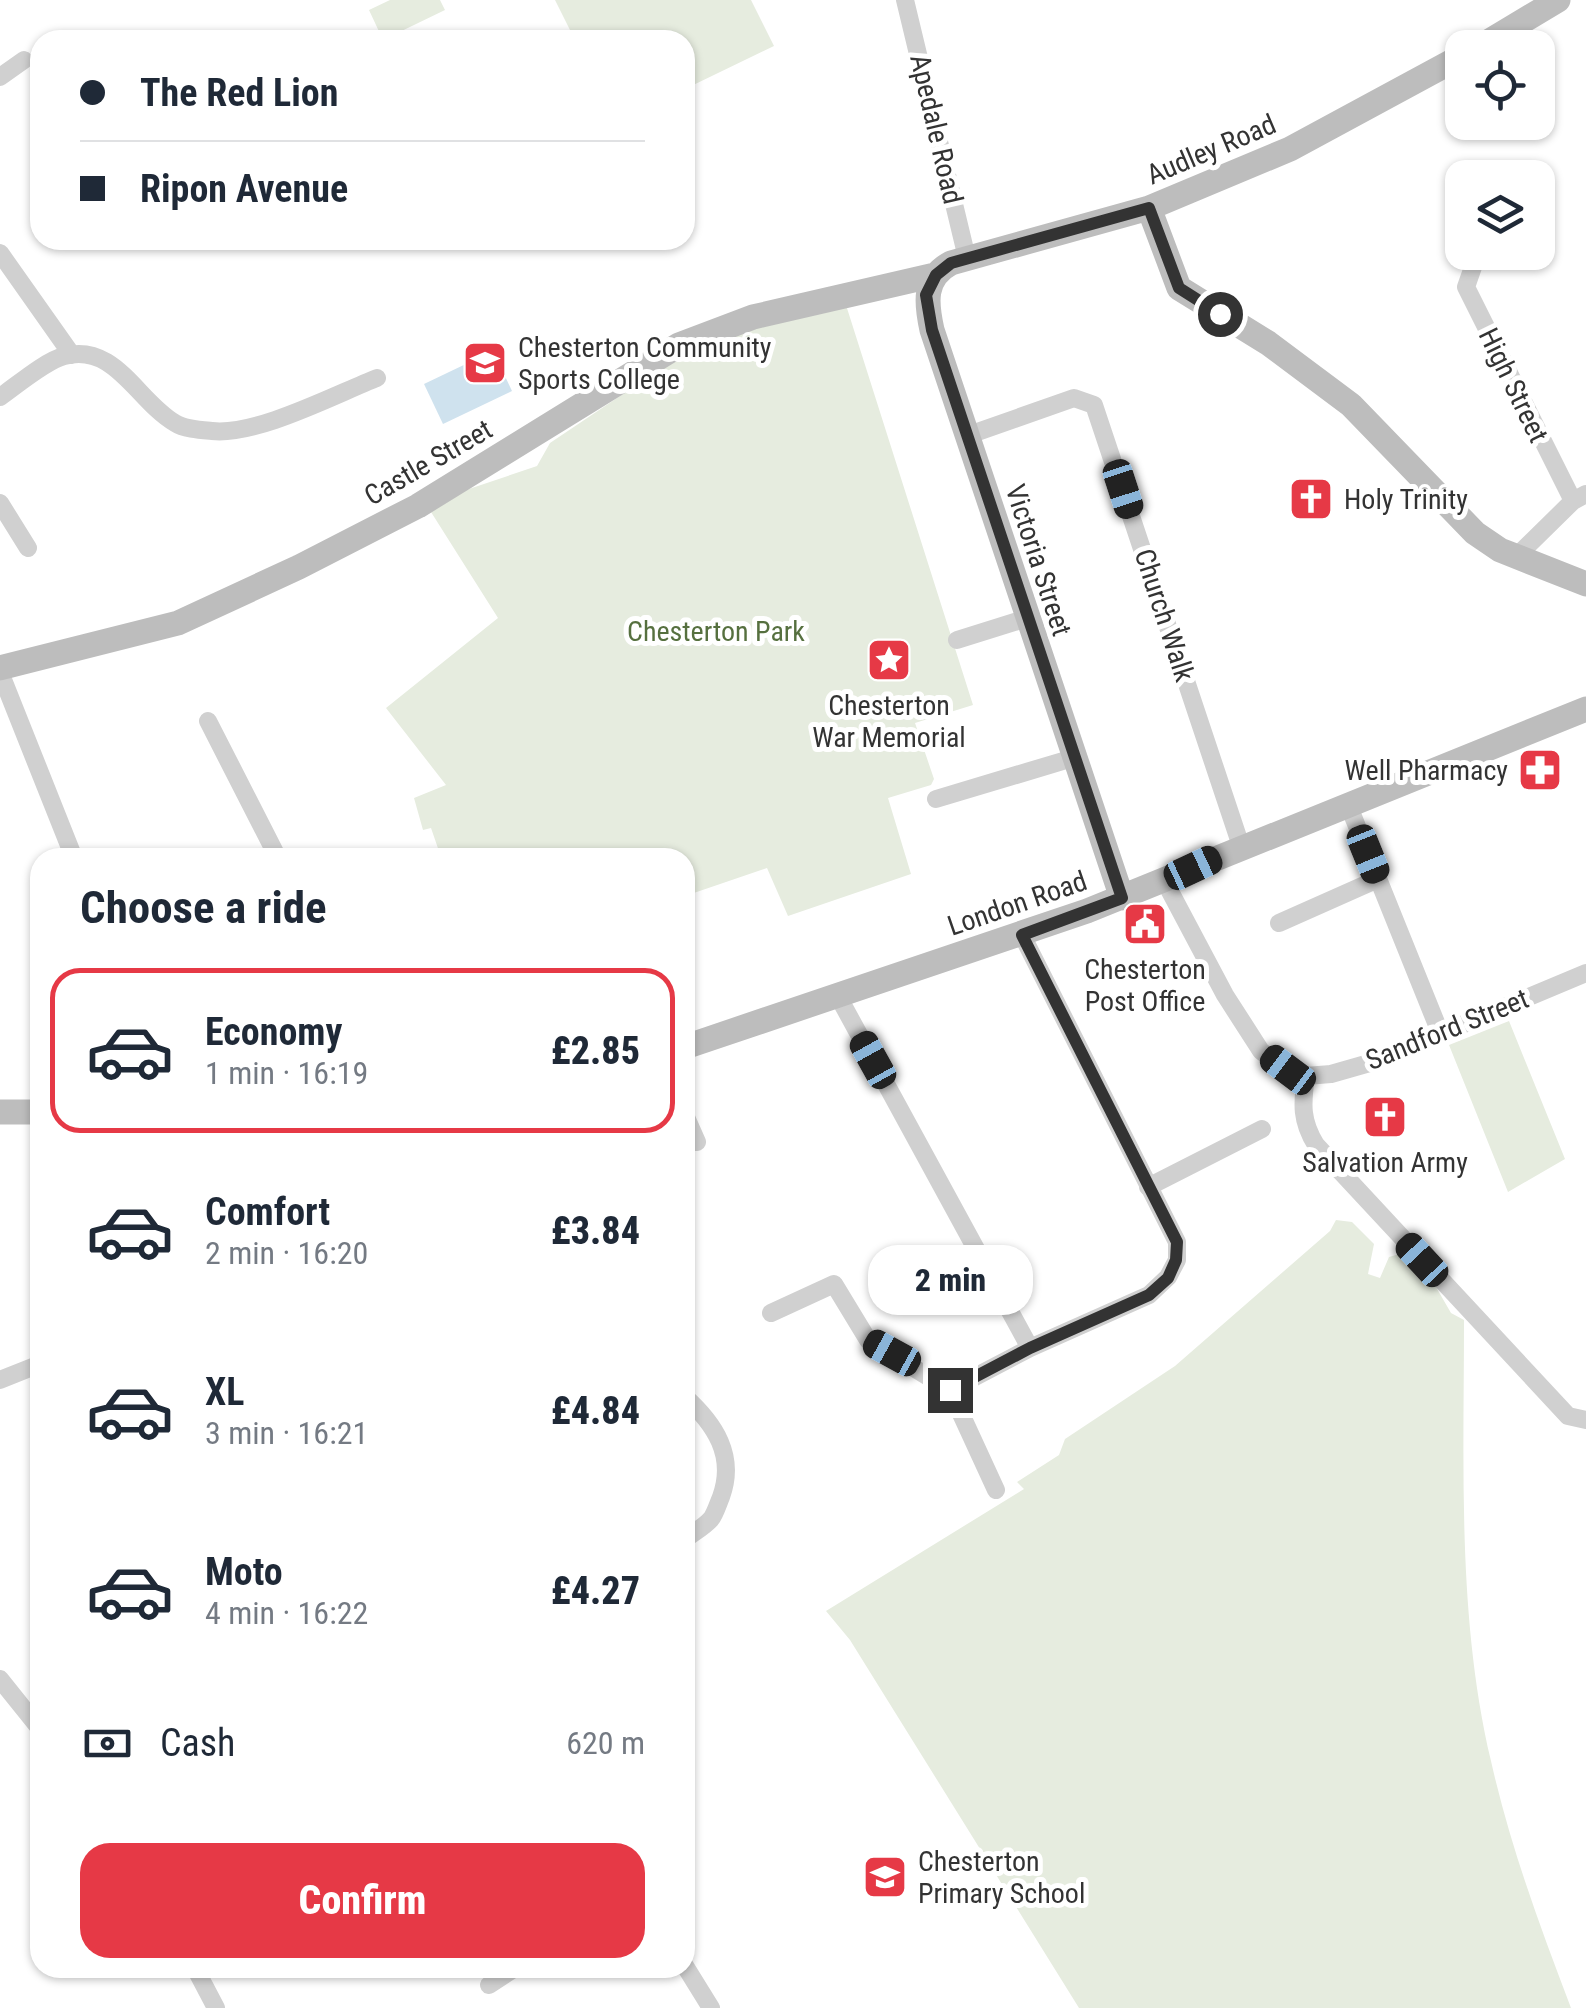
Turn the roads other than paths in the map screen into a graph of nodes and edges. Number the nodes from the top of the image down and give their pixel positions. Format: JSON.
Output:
{"nodes":[{"id":1,"x":905,"y":0,"type":"edge"},
{"id":2,"x":1558,"y":0,"type":"edge"},
{"id":3,"x":1508,"y":30,"type":"edge"},
{"id":4,"x":24,"y":60,"type":"dead end"},
{"id":5,"x":1445,"y":65,"type":"edge"},
{"id":6,"x":0,"y":77,"type":"edge"},
{"id":7,"x":1149,"y":208,"type":"junction"},
{"id":8,"x":0,"y":253,"type":"edge"},
{"id":9,"x":967,"y":258,"type":"junction"},
{"id":10,"x":1472,"y":270,"type":"edge"},
{"id":11,"x":936,"y":275,"type":"junction"},
{"id":12,"x":72,"y":355,"type":"junction"},
{"id":13,"x":377,"y":378,"type":"dead end"},
{"id":14,"x":0,"y":397,"type":"edge"},
{"id":15,"x":966,"y":436,"type":"junction"},
{"id":16,"x":1580,"y":497,"type":"edge"},
{"id":17,"x":0,"y":503,"type":"edge"},
{"id":18,"x":28,"y":548,"type":"dead end"},
{"id":19,"x":1516,"y":556,"type":"junction"},
{"id":20,"x":1586,"y":584,"type":"edge"},
{"id":21,"x":1026,"y":618,"type":"junction"},
{"id":22,"x":958,"y":640,"type":"dead end"},
{"id":23,"x":0,"y":670,"type":"edge"},
{"id":24,"x":1586,"y":709,"type":"edge"},
{"id":25,"x":208,"y":721,"type":"dead end"},
{"id":26,"x":1073,"y":758,"type":"junction"},
{"id":27,"x":936,"y":799,"type":"dead end"},
{"id":28,"x":1348,"y":804,"type":"junction"},
{"id":29,"x":1241,"y":846,"type":"junction"},
{"id":30,"x":70,"y":848,"type":"edge"},
{"id":31,"x":273,"y":848,"type":"edge"},
{"id":32,"x":1164,"y":880,"type":"junction"},
{"id":33,"x":1378,"y":880,"type":"junction"},
{"id":34,"x":1122,"y":898,"type":"junction"},
{"id":35,"x":1279,"y":922,"type":"dead end"},
{"id":36,"x":1022,"y":935,"type":"junction"},
{"id":37,"x":1586,"y":973,"type":"edge"},
{"id":38,"x":838,"y":996,"type":"junction"},
{"id":39,"x":1441,"y":1035,"type":"junction"},
{"id":40,"x":695,"y":1044,"type":"edge"},
{"id":41,"x":1306,"y":1076,"type":"junction"},
{"id":42,"x":0,"y":1112,"type":"edge"},
{"id":43,"x":30,"y":1112,"type":"edge"},
{"id":44,"x":1262,"y":1128,"type":"dead end"},
{"id":45,"x":695,"y":1138,"type":"edge"},
{"id":46,"x":697,"y":1142,"type":"dead end"},
{"id":47,"x":1148,"y":1187,"type":"junction"},
{"id":48,"x":771,"y":1313,"type":"dead end"},
{"id":49,"x":1030,"y":1348,"type":"junction"},
{"id":50,"x":30,"y":1368,"type":"edge"},
{"id":51,"x":0,"y":1380,"type":"edge"},
{"id":52,"x":950,"y":1390,"type":"junction"},
{"id":53,"x":695,"y":1407,"type":"edge"},
{"id":54,"x":1586,"y":1420,"type":"edge"},
{"id":55,"x":996,"y":1490,"type":"dead end"},
{"id":56,"x":695,"y":1532,"type":"edge"},
{"id":57,"x":0,"y":1678,"type":"edge"},
{"id":58,"x":30,"y":1716,"type":"edge"},
{"id":59,"x":200,"y":1978,"type":"edge"},
{"id":60,"x":500,"y":1978,"type":"edge"},
{"id":61,"x":692,"y":1978,"type":"edge"},
{"id":62,"x":488,"y":1985,"type":"dead end"},
{"id":63,"x":216,"y":2008,"type":"edge"},
{"id":64,"x":711,"y":2008,"type":"edge"}],
"edges":[{"from":1,"to":9,"type":"street","name":"Apedale Road"},
{"from":2,"to":3,"type":"street"},
{"from":4,"to":6,"type":"street"},
{"from":5,"to":7,"type":"street","name":"Audley Road"},
{"from":7,"to":9,"type":"street","name":"Audley Road"},
{"from":7,"to":19,"type":"street"},
{"from":8,"to":12,"type":"street"},
{"from":9,"to":11,"type":"street"},
{"from":10,"to":16,"type":"street","name":"High Street"},
{"from":11,"to":15,"type":"street","name":"Victoria Street"},
{"from":11,"to":23,"type":"street","name":"Castle Street"},
{"from":12,"to":13,"type":"street"},
{"from":12,"to":14,"type":"street"},
{"from":15,"to":21,"type":"street","name":"Victoria Street"},
{"from":15,"to":29,"type":"street","name":"Church Walk"},
{"from":16,"to":19,"type":"street"},
{"from":17,"to":18,"type":"street"},
{"from":19,"to":20,"type":"street"},
{"from":21,"to":22,"type":"street"},
{"from":21,"to":26,"type":"street","name":"Victoria Street"},
{"from":23,"to":30,"type":"street"},
{"from":24,"to":28,"type":"street","name":"London Road"},
{"from":25,"to":31,"type":"street"},
{"from":26,"to":27,"type":"street"},
{"from":26,"to":34,"type":"street","name":"Victoria Street"},
{"from":28,"to":29,"type":"street","name":"London Road"},
{"from":28,"to":33,"type":"street"},
{"from":29,"to":32,"type":"street","name":"London Road"},
{"from":32,"to":34,"type":"street","name":"London Road"},
{"from":32,"to":41,"type":"street"},
{"from":33,"to":35,"type":"street"},
{"from":33,"to":39,"type":"street"},
{"from":34,"to":36,"type":"street","name":"London Road"},
{"from":36,"to":38,"type":"street","name":"London Road"},
{"from":36,"to":47,"type":"street"},
{"from":37,"to":39,"type":"street","name":"Sandford Street"},
{"from":38,"to":40,"type":"street","name":"London Road"},
{"from":38,"to":49,"type":"street"},
{"from":39,"to":41,"type":"street","name":"Sandford Street"},
{"from":41,"to":54,"type":"street"},
{"from":42,"to":43,"type":"street"},
{"from":44,"to":47,"type":"street"},
{"from":45,"to":46,"type":"street"},
{"from":47,"to":49,"type":"street"},
{"from":48,"to":52,"type":"street"},
{"from":49,"to":52,"type":"street"},
{"from":50,"to":51,"type":"street"},
{"from":52,"to":55,"type":"street"},
{"from":53,"to":56,"type":"street"},
{"from":57,"to":58,"type":"street"},
{"from":59,"to":63,"type":"street"},
{"from":60,"to":62,"type":"street"},
{"from":61,"to":64,"type":"street"}]}
